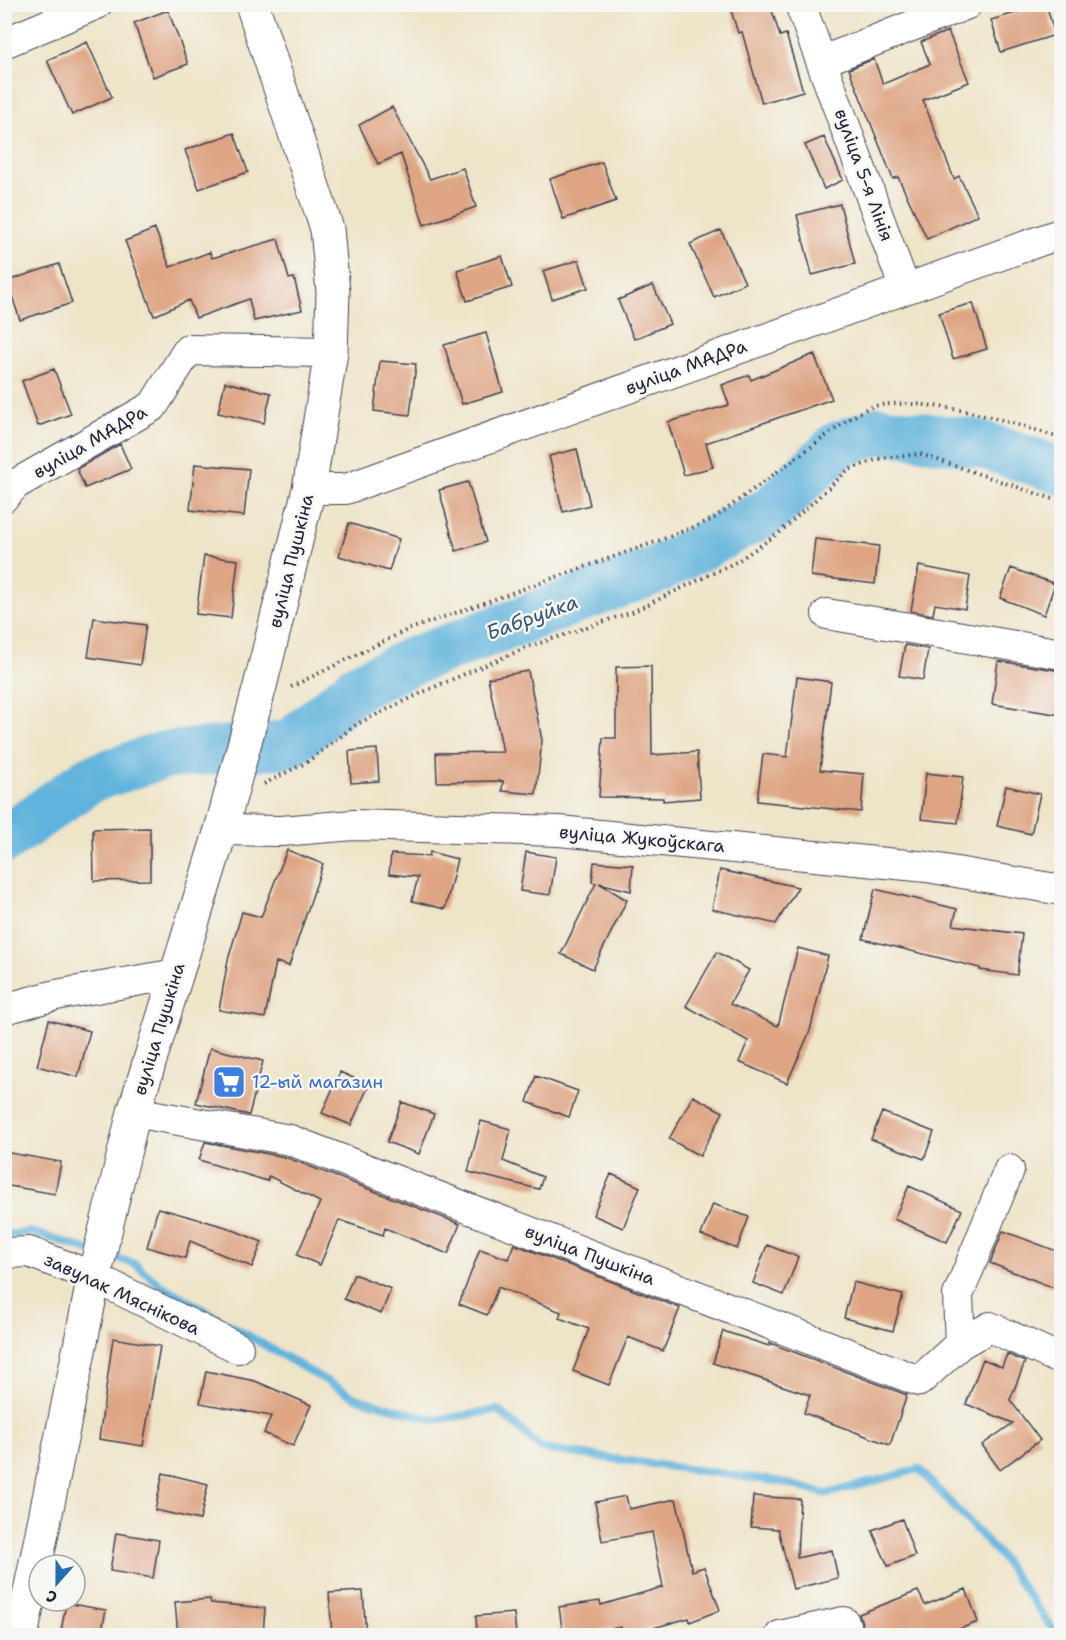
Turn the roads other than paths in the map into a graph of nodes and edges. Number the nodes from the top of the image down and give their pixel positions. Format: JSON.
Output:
{"nodes":[{"id":1,"x":97,"y":4,"type":"edge"},
{"id":2,"x":252,"y":4,"type":"edge"},
{"id":3,"x":801,"y":4,"type":"edge"},
{"id":4,"x":967,"y":4,"type":"edge"},
{"id":5,"x":4,"y":43,"type":"edge"},
{"id":6,"x":822,"y":61,"type":"junction"},
{"id":7,"x":1062,"y":233,"type":"edge"},
{"id":8,"x":905,"y":289,"type":"junction"},
{"id":9,"x":331,"y":352,"type":"junction"},
{"id":10,"x":309,"y":489,"type":"junction"},
{"id":11,"x":4,"y":496,"type":"edge"},
{"id":12,"x":827,"y":614,"type":"dead end"},
{"id":13,"x":1062,"y":654,"type":"edge"},
{"id":14,"x":221,"y":830,"type":"junction"},
{"id":15,"x":1062,"y":890,"type":"edge"},
{"id":16,"x":176,"y":974,"type":"junction"},
{"id":17,"x":4,"y":1009,"type":"edge"},
{"id":18,"x":134,"y":1112,"type":"junction"},
{"id":19,"x":1010,"y":1170,"type":"dead end"},
{"id":20,"x":4,"y":1253,"type":"edge"},
{"id":21,"x":98,"y":1260,"type":"junction"},
{"id":22,"x":960,"y":1344,"type":"junction"},
{"id":23,"x":238,"y":1348,"type":"dead end"},
{"id":24,"x":1062,"y":1360,"type":"edge"},
{"id":25,"x":21,"y":1635,"type":"edge"},
{"id":26,"x":780,"y":1635,"type":"edge"},
{"id":27,"x":849,"y":1635,"type":"edge"}],
"edges":[{"from":1,"to":5,"type":"street"},
{"from":2,"to":9,"type":"main road","name":"вуліца Пушкіна"},
{"from":3,"to":6,"type":"street","name":"вуліца 5-я Лінія"},
{"from":4,"to":6,"type":"street"},
{"from":6,"to":8,"type":"street","name":"вуліца 5-я Лінія"},
{"from":7,"to":8,"type":"street","name":"вуліца МАДРа"},
{"from":8,"to":10,"type":"street","name":"вуліца МАДРа"},
{"from":9,"to":10,"type":"main road","name":"вуліца Пушкіна"},
{"from":9,"to":11,"type":"street","name":"вуліца МАДРа"},
{"from":10,"to":14,"type":"main road","name":"вуліца Пушкіна"},
{"from":12,"to":13,"type":"street"},
{"from":14,"to":15,"type":"street","name":"вуліца Жукоўскага"},
{"from":14,"to":16,"type":"main road","name":"вуліца Пушкіна"},
{"from":16,"to":17,"type":"street"},
{"from":16,"to":18,"type":"main road","name":"вуліца Пушкіна"},
{"from":18,"to":21,"type":"main road","name":"вуліца Пушкіна"},
{"from":18,"to":22,"type":"street","name":"вуліца Пушкіна"},
{"from":19,"to":22,"type":"street"},
{"from":20,"to":21,"type":"street","name":"завулак Мяснікова"},
{"from":21,"to":23,"type":"street","name":"завулак Мяснікова"},
{"from":21,"to":25,"type":"main road","name":"вуліца Пушкіна"},
{"from":22,"to":24,"type":"street"},
{"from":26,"to":27,"type":"street"}]}
